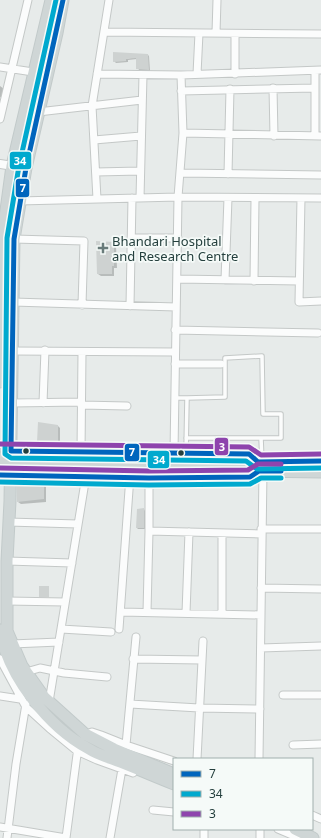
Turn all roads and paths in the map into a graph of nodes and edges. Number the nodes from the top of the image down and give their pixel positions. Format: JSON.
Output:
{"nodes":[{"id":1,"x":28,"y":0,"type":"edge"},
{"id":2,"x":51,"y":0,"type":"edge"},
{"id":3,"x":63,"y":0,"type":"edge"},
{"id":4,"x":109,"y":0,"type":"edge"},
{"id":5,"x":217,"y":0,"type":"edge"},
{"id":6,"x":104,"y":32,"type":"junction"},
{"id":7,"x":199,"y":33,"type":"junction"},
{"id":8,"x":216,"y":33,"type":"junction"},
{"id":9,"x":235,"y":34,"type":"junction"},
{"id":10,"x":321,"y":34,"type":"edge"},
{"id":11,"x":0,"y":67,"type":"edge"},
{"id":12,"x":13,"y":70,"type":"junction"},
{"id":13,"x":318,"y":71,"type":"edge"},
{"id":14,"x":33,"y":72,"type":"junction"},
{"id":15,"x":97,"y":74,"type":"junction"},
{"id":16,"x":197,"y":74,"type":"junction"},
{"id":17,"x":235,"y":74,"type":"junction"},
{"id":18,"x":143,"y":75,"type":"junction"},
{"id":19,"x":180,"y":75,"type":"junction"},
{"id":20,"x":273,"y":88,"type":"junction"},
{"id":21,"x":315,"y":88,"type":"junction"},
{"id":22,"x":230,"y":89,"type":"junction"},
{"id":23,"x":181,"y":91,"type":"junction"},
{"id":24,"x":142,"y":100,"type":"junction"},
{"id":25,"x":92,"y":106,"type":"junction"},
{"id":26,"x":38,"y":112,"type":"junction"},
{"id":27,"x":0,"y":119,"type":"edge"},
{"id":28,"x":183,"y":133,"type":"junction"},
{"id":29,"x":229,"y":134,"type":"junction"},
{"id":30,"x":141,"y":136,"type":"junction"},
{"id":31,"x":274,"y":136,"type":"junction"},
{"id":32,"x":318,"y":136,"type":"edge"},
{"id":33,"x":94,"y":140,"type":"junction"},
{"id":34,"x":0,"y":164,"type":"edge"},
{"id":35,"x":12,"y":166,"type":"junction"},
{"id":36,"x":26,"y":168,"type":"junction"},
{"id":37,"x":140,"y":171,"type":"junction"},
{"id":38,"x":96,"y":172,"type":"junction"},
{"id":39,"x":180,"y":173,"type":"junction"},
{"id":40,"x":228,"y":174,"type":"junction"},
{"id":41,"x":321,"y":175,"type":"edge"},
{"id":42,"x":178,"y":197,"type":"junction"},
{"id":43,"x":136,"y":198,"type":"junction"},
{"id":44,"x":228,"y":198,"type":"junction"},
{"id":45,"x":301,"y":198,"type":"junction"},
{"id":46,"x":321,"y":198,"type":"edge"},
{"id":47,"x":97,"y":199,"type":"junction"},
{"id":48,"x":255,"y":199,"type":"junction"},
{"id":49,"x":19,"y":201,"type":"junction"},
{"id":50,"x":131,"y":238,"type":"junction"},
{"id":51,"x":178,"y":238,"type":"junction"},
{"id":52,"x":14,"y":240,"type":"junction"},
{"id":53,"x":1,"y":262,"type":"edge"},
{"id":54,"x":177,"y":280,"type":"junction"},
{"id":55,"x":226,"y":280,"type":"junction"},
{"id":56,"x":254,"y":281,"type":"junction"},
{"id":57,"x":299,"y":281,"type":"junction"},
{"id":58,"x":321,"y":301,"type":"edge"},
{"id":59,"x":13,"y":302,"type":"junction"},
{"id":60,"x":82,"y":305,"type":"junction"},
{"id":61,"x":130,"y":306,"type":"junction"},
{"id":62,"x":176,"y":307,"type":"junction"},
{"id":63,"x":175,"y":330,"type":"junction"},
{"id":64,"x":318,"y":333,"type":"dead end"},
{"id":65,"x":45,"y":350,"type":"junction"},
{"id":66,"x":12,"y":351,"type":"junction"},
{"id":67,"x":82,"y":352,"type":"junction"},
{"id":68,"x":175,"y":352,"type":"junction"},
{"id":69,"x":223,"y":363,"type":"junction"},
{"id":70,"x":175,"y":364,"type":"junction"},
{"id":71,"x":0,"y":382,"type":"edge"},
{"id":72,"x":174,"y":398,"type":"junction"},
{"id":73,"x":187,"y":398,"type":"junction"},
{"id":74,"x":11,"y":403,"type":"junction"},
{"id":75,"x":43,"y":403,"type":"junction"},
{"id":76,"x":81,"y":404,"type":"junction"},
{"id":77,"x":127,"y":406,"type":"dead end"},
{"id":78,"x":186,"y":438,"type":"junction"},
{"id":79,"x":261,"y":438,"type":"junction"},
{"id":80,"x":5,"y":451,"type":"edge"},
{"id":81,"x":81,"y":452,"type":"junction"},
{"id":82,"x":112,"y":453,"type":"junction"},
{"id":83,"x":174,"y":453,"type":"junction"},
{"id":84,"x":186,"y":453,"type":"junction"},
{"id":85,"x":0,"y":458,"type":"edge"},
{"id":86,"x":321,"y":461,"type":"edge"},
{"id":87,"x":260,"y":466,"type":"junction"},
{"id":88,"x":0,"y":467,"type":"edge"},
{"id":89,"x":232,"y":467,"type":"junction"},
{"id":90,"x":321,"y":472,"type":"edge"},
{"id":91,"x":5,"y":476,"type":"edge"},
{"id":92,"x":86,"y":476,"type":"junction"},
{"id":93,"x":112,"y":476,"type":"junction"},
{"id":94,"x":130,"y":476,"type":"junction"},
{"id":95,"x":149,"y":478,"type":"junction"},
{"id":96,"x":8,"y":522,"type":"junction"},
{"id":97,"x":78,"y":524,"type":"junction"},
{"id":98,"x":321,"y":529,"type":"edge"},
{"id":99,"x":149,"y":531,"type":"junction"},
{"id":100,"x":188,"y":532,"type":"junction"},
{"id":101,"x":261,"y":532,"type":"junction"},
{"id":102,"x":222,"y":533,"type":"junction"},
{"id":103,"x":7,"y":561,"type":"junction"},
{"id":104,"x":72,"y":563,"type":"junction"},
{"id":105,"x":261,"y":588,"type":"junction"},
{"id":106,"x":321,"y":589,"type":"edge"},
{"id":107,"x":7,"y":601,"type":"junction"},
{"id":108,"x":66,"y":602,"type":"junction"},
{"id":109,"x":121,"y":612,"type":"junction"},
{"id":110,"x":147,"y":612,"type":"junction"},
{"id":111,"x":186,"y":613,"type":"junction"},
{"id":112,"x":222,"y":614,"type":"junction"},
{"id":113,"x":261,"y":615,"type":"junction"},
{"id":114,"x":61,"y":629,"type":"junction"},
{"id":115,"x":119,"y":629,"type":"dead end"},
{"id":116,"x":0,"y":630,"type":"edge"},
{"id":117,"x":111,"y":632,"type":"dead end"},
{"id":118,"x":136,"y":637,"type":"dead end"},
{"id":119,"x":203,"y":641,"type":"dead end"},
{"id":120,"x":59,"y":642,"type":"junction"},
{"id":121,"x":12,"y":644,"type":"junction"},
{"id":122,"x":321,"y":646,"type":"edge"},
{"id":123,"x":261,"y":648,"type":"junction"},
{"id":124,"x":2,"y":657,"type":"edge"},
{"id":125,"x":133,"y":659,"type":"junction"},
{"id":126,"x":202,"y":660,"type":"junction"},
{"id":127,"x":54,"y":671,"type":"junction"},
{"id":128,"x":26,"y":672,"type":"junction"},
{"id":129,"x":107,"y":677,"type":"dead end"},
{"id":130,"x":283,"y":695,"type":"dead end"},
{"id":131,"x":321,"y":695,"type":"edge"},
{"id":132,"x":0,"y":696,"type":"edge"},
{"id":133,"x":24,"y":696,"type":"junction"},
{"id":134,"x":49,"y":702,"type":"junction"},
{"id":135,"x":130,"y":704,"type":"junction"},
{"id":136,"x":26,"y":707,"type":"junction"},
{"id":137,"x":199,"y":708,"type":"junction"},
{"id":138,"x":260,"y":709,"type":"junction"},
{"id":139,"x":80,"y":743,"type":"junction"},
{"id":140,"x":293,"y":744,"type":"dead end"},
{"id":141,"x":321,"y":744,"type":"edge"},
{"id":142,"x":93,"y":745,"type":"junction"},
{"id":143,"x":126,"y":745,"type":"junction"},
{"id":144,"x":197,"y":758,"type":"edge"},
{"id":145,"x":260,"y":758,"type":"edge"},
{"id":146,"x":173,"y":760,"type":"edge"},
{"id":147,"x":122,"y":769,"type":"junction"},
{"id":148,"x":173,"y":774,"type":"edge"},
{"id":149,"x":173,"y":784,"type":"edge"},
{"id":150,"x":173,"y":789,"type":"edge"},
{"id":151,"x":153,"y":810,"type":"dead end"},
{"id":152,"x":173,"y":812,"type":"edge"},
{"id":153,"x":0,"y":827,"type":"edge"},
{"id":154,"x":8,"y":830,"type":"junction"},
{"id":155,"x":280,"y":830,"type":"edge"},
{"id":156,"x":297,"y":830,"type":"edge"},
{"id":157,"x":7,"y":838,"type":"edge"},
{"id":158,"x":66,"y":838,"type":"edge"},
{"id":159,"x":110,"y":838,"type":"edge"},
{"id":160,"x":299,"y":838,"type":"edge"},
{"id":161,"x":313,"y":838,"type":"edge"}],
"edges":[{"from":1,"to":12,"type":"street"},
{"from":2,"to":14,"type":"main road"},
{"from":3,"to":26,"type":"main road"},
{"from":4,"to":6,"type":"street"},
{"from":5,"to":8,"type":"street"},
{"from":6,"to":7,"type":"street"},
{"from":6,"to":15,"type":"street"},
{"from":7,"to":8,"type":"street"},
{"from":7,"to":16,"type":"street"},
{"from":8,"to":9,"type":"street"},
{"from":9,"to":10,"type":"street"},
{"from":9,"to":17,"type":"street"},
{"from":11,"to":12,"type":"street"},
{"from":12,"to":14,"type":"street"},
{"from":12,"to":27,"type":"street"},
{"from":13,"to":17,"type":"street"},
{"from":13,"to":21,"type":"street"},
{"from":14,"to":35,"type":"main road"},
{"from":15,"to":18,"type":"street"},
{"from":15,"to":25,"type":"street"},
{"from":16,"to":17,"type":"street"},
{"from":16,"to":19,"type":"street"},
{"from":18,"to":19,"type":"street"},
{"from":18,"to":24,"type":"street"},
{"from":19,"to":23,"type":"street"},
{"from":20,"to":21,"type":"street"},
{"from":20,"to":22,"type":"street"},
{"from":20,"to":31,"type":"street"},
{"from":21,"to":32,"type":"street"},
{"from":22,"to":23,"type":"street"},
{"from":22,"to":29,"type":"street"},
{"from":23,"to":28,"type":"street"},
{"from":24,"to":25,"type":"street"},
{"from":24,"to":30,"type":"street"},
{"from":25,"to":26,"type":"street"},
{"from":25,"to":33,"type":"street"},
{"from":26,"to":36,"type":"main road"},
{"from":28,"to":29,"type":"street"},
{"from":28,"to":39,"type":"street"},
{"from":29,"to":31,"type":"street"},
{"from":29,"to":40,"type":"street"},
{"from":30,"to":33,"type":"street"},
{"from":30,"to":37,"type":"street"},
{"from":31,"to":32,"type":"street"},
{"from":33,"to":38,"type":"street"},
{"from":34,"to":35,"type":"street"},
{"from":35,"to":36,"type":"street"},
{"from":35,"to":53,"type":"main road"},
{"from":36,"to":49,"type":"main road"},
{"from":37,"to":38,"type":"street"},
{"from":37,"to":43,"type":"street"},
{"from":38,"to":47,"type":"street"},
{"from":39,"to":40,"type":"street"},
{"from":39,"to":42,"type":"street"},
{"from":40,"to":41,"type":"street"},
{"from":42,"to":43,"type":"street"},
{"from":42,"to":44,"type":"street"},
{"from":42,"to":51,"type":"street"},
{"from":43,"to":47,"type":"street"},
{"from":43,"to":50,"type":"street"},
{"from":44,"to":48,"type":"street"},
{"from":44,"to":55,"type":"street"},
{"from":45,"to":46,"type":"street"},
{"from":45,"to":48,"type":"street"},
{"from":45,"to":57,"type":"street"},
{"from":47,"to":49,"type":"street"},
{"from":48,"to":56,"type":"street"},
{"from":49,"to":52,"type":"main road"},
{"from":50,"to":51,"type":"street"},
{"from":50,"to":61,"type":"street"},
{"from":51,"to":54,"type":"street"},
{"from":52,"to":59,"type":"main road"},
{"from":52,"to":60,"type":"street"},
{"from":53,"to":71,"type":"main road"},
{"from":54,"to":55,"type":"street"},
{"from":54,"to":62,"type":"street"},
{"from":55,"to":56,"type":"street"},
{"from":56,"to":57,"type":"street"},
{"from":57,"to":58,"type":"street"},
{"from":59,"to":60,"type":"street"},
{"from":59,"to":66,"type":"main road"},
{"from":60,"to":61,"type":"street"},
{"from":61,"to":62,"type":"street"},
{"from":62,"to":63,"type":"street"},
{"from":63,"to":64,"type":"street"},
{"from":63,"to":68,"type":"street"},
{"from":65,"to":66,"type":"street"},
{"from":65,"to":67,"type":"street"},
{"from":65,"to":75,"type":"street"},
{"from":66,"to":74,"type":"main road"},
{"from":67,"to":68,"type":"street"},
{"from":67,"to":76,"type":"street"},
{"from":68,"to":70,"type":"street"},
{"from":69,"to":70,"type":"street"},
{"from":69,"to":73,"type":"lane"},
{"from":69,"to":79,"type":"lane"},
{"from":70,"to":72,"type":"street"},
{"from":72,"to":73,"type":"lane"},
{"from":72,"to":83,"type":"street"},
{"from":73,"to":78,"type":"lane"},
{"from":74,"to":75,"type":"street"},
{"from":74,"to":80,"type":"main road"},
{"from":75,"to":76,"type":"street"},
{"from":76,"to":77,"type":"street"},
{"from":76,"to":81,"type":"street"},
{"from":78,"to":79,"type":"lane"},
{"from":78,"to":84,"type":"lane"},
{"from":79,"to":87,"type":"lane"},
{"from":80,"to":81,"type":"main road"},
{"from":80,"to":91,"type":"main road"},
{"from":81,"to":82,"type":"main road"},
{"from":82,"to":83,"type":"main road"},
{"from":82,"to":93,"type":"main road"},
{"from":83,"to":84,"type":"main road"},
{"from":84,"to":87,"type":"main road"},
{"from":85,"to":89,"type":"main road","bridge":true},
{"from":86,"to":87,"type":"main road"},
{"from":87,"to":89,"type":"main road"},
{"from":87,"to":90,"type":"main road"},
{"from":87,"to":95,"type":"main road"},
{"from":87,"to":101,"type":"street"},
{"from":88,"to":89,"type":"main road","bridge":true},
{"from":91,"to":92,"type":"main road"},
{"from":91,"to":96,"type":"main road"},
{"from":92,"to":93,"type":"main road"},
{"from":92,"to":97,"type":"street"},
{"from":93,"to":94,"type":"main road"},
{"from":94,"to":95,"type":"main road"},
{"from":94,"to":109,"type":"street"},
{"from":95,"to":99,"type":"street"},
{"from":96,"to":97,"type":"street"},
{"from":96,"to":103,"type":"main road"},
{"from":97,"to":104,"type":"street"},
{"from":98,"to":101,"type":"street"},
{"from":99,"to":100,"type":"street"},
{"from":99,"to":110,"type":"street"},
{"from":100,"to":102,"type":"street"},
{"from":100,"to":111,"type":"street"},
{"from":101,"to":102,"type":"street"},
{"from":101,"to":105,"type":"street"},
{"from":102,"to":112,"type":"street"},
{"from":103,"to":104,"type":"street"},
{"from":103,"to":107,"type":"main road"},
{"from":104,"to":108,"type":"street"},
{"from":105,"to":106,"type":"street"},
{"from":105,"to":113,"type":"street"},
{"from":107,"to":108,"type":"street"},
{"from":107,"to":121,"type":"main road"},
{"from":108,"to":114,"type":"street"},
{"from":109,"to":110,"type":"street"},
{"from":109,"to":115,"type":"street"},
{"from":110,"to":111,"type":"street"},
{"from":111,"to":112,"type":"street"},
{"from":112,"to":113,"type":"street"},
{"from":113,"to":123,"type":"street"},
{"from":114,"to":117,"type":"street"},
{"from":114,"to":120,"type":"street"},
{"from":116,"to":124,"type":"main road"},
{"from":118,"to":125,"type":"street"},
{"from":119,"to":126,"type":"street"},
{"from":120,"to":121,"type":"street"},
{"from":120,"to":127,"type":"street"},
{"from":121,"to":128,"type":"main road"},
{"from":122,"to":123,"type":"street"},
{"from":123,"to":138,"type":"street"},
{"from":124,"to":133,"type":"main road"},
{"from":125,"to":126,"type":"street"},
{"from":125,"to":135,"type":"street"},
{"from":126,"to":137,"type":"street"},
{"from":127,"to":128,"type":"street"},
{"from":127,"to":129,"type":"street"},
{"from":127,"to":134,"type":"street"},
{"from":128,"to":134,"type":"main road"},
{"from":130,"to":131,"type":"street"},
{"from":132,"to":133,"type":"street"},
{"from":133,"to":136,"type":"street"},
{"from":133,"to":139,"type":"main road"},
{"from":134,"to":139,"type":"main road"},
{"from":135,"to":137,"type":"street"},
{"from":135,"to":143,"type":"street"},
{"from":136,"to":139,"type":"street"},
{"from":136,"to":154,"type":"street"},
{"from":137,"to":138,"type":"street"},
{"from":137,"to":144,"type":"street"},
{"from":138,"to":145,"type":"street"},
{"from":139,"to":142,"type":"main road"},
{"from":139,"to":143,"type":"street"},
{"from":139,"to":147,"type":"street"},
{"from":139,"to":158,"type":"street"},
{"from":140,"to":141,"type":"street"},
{"from":142,"to":148,"type":"main road"},
{"from":142,"to":149,"type":"main road"},
{"from":143,"to":146,"type":"street"},
{"from":147,"to":150,"type":"street"},
{"from":147,"to":159,"type":"street"},
{"from":151,"to":152,"type":"street"},
{"from":153,"to":154,"type":"street"},
{"from":154,"to":157,"type":"street"},
{"from":154,"to":158,"type":"street"},
{"from":155,"to":160,"type":"street"},
{"from":156,"to":161,"type":"main road"}]}
